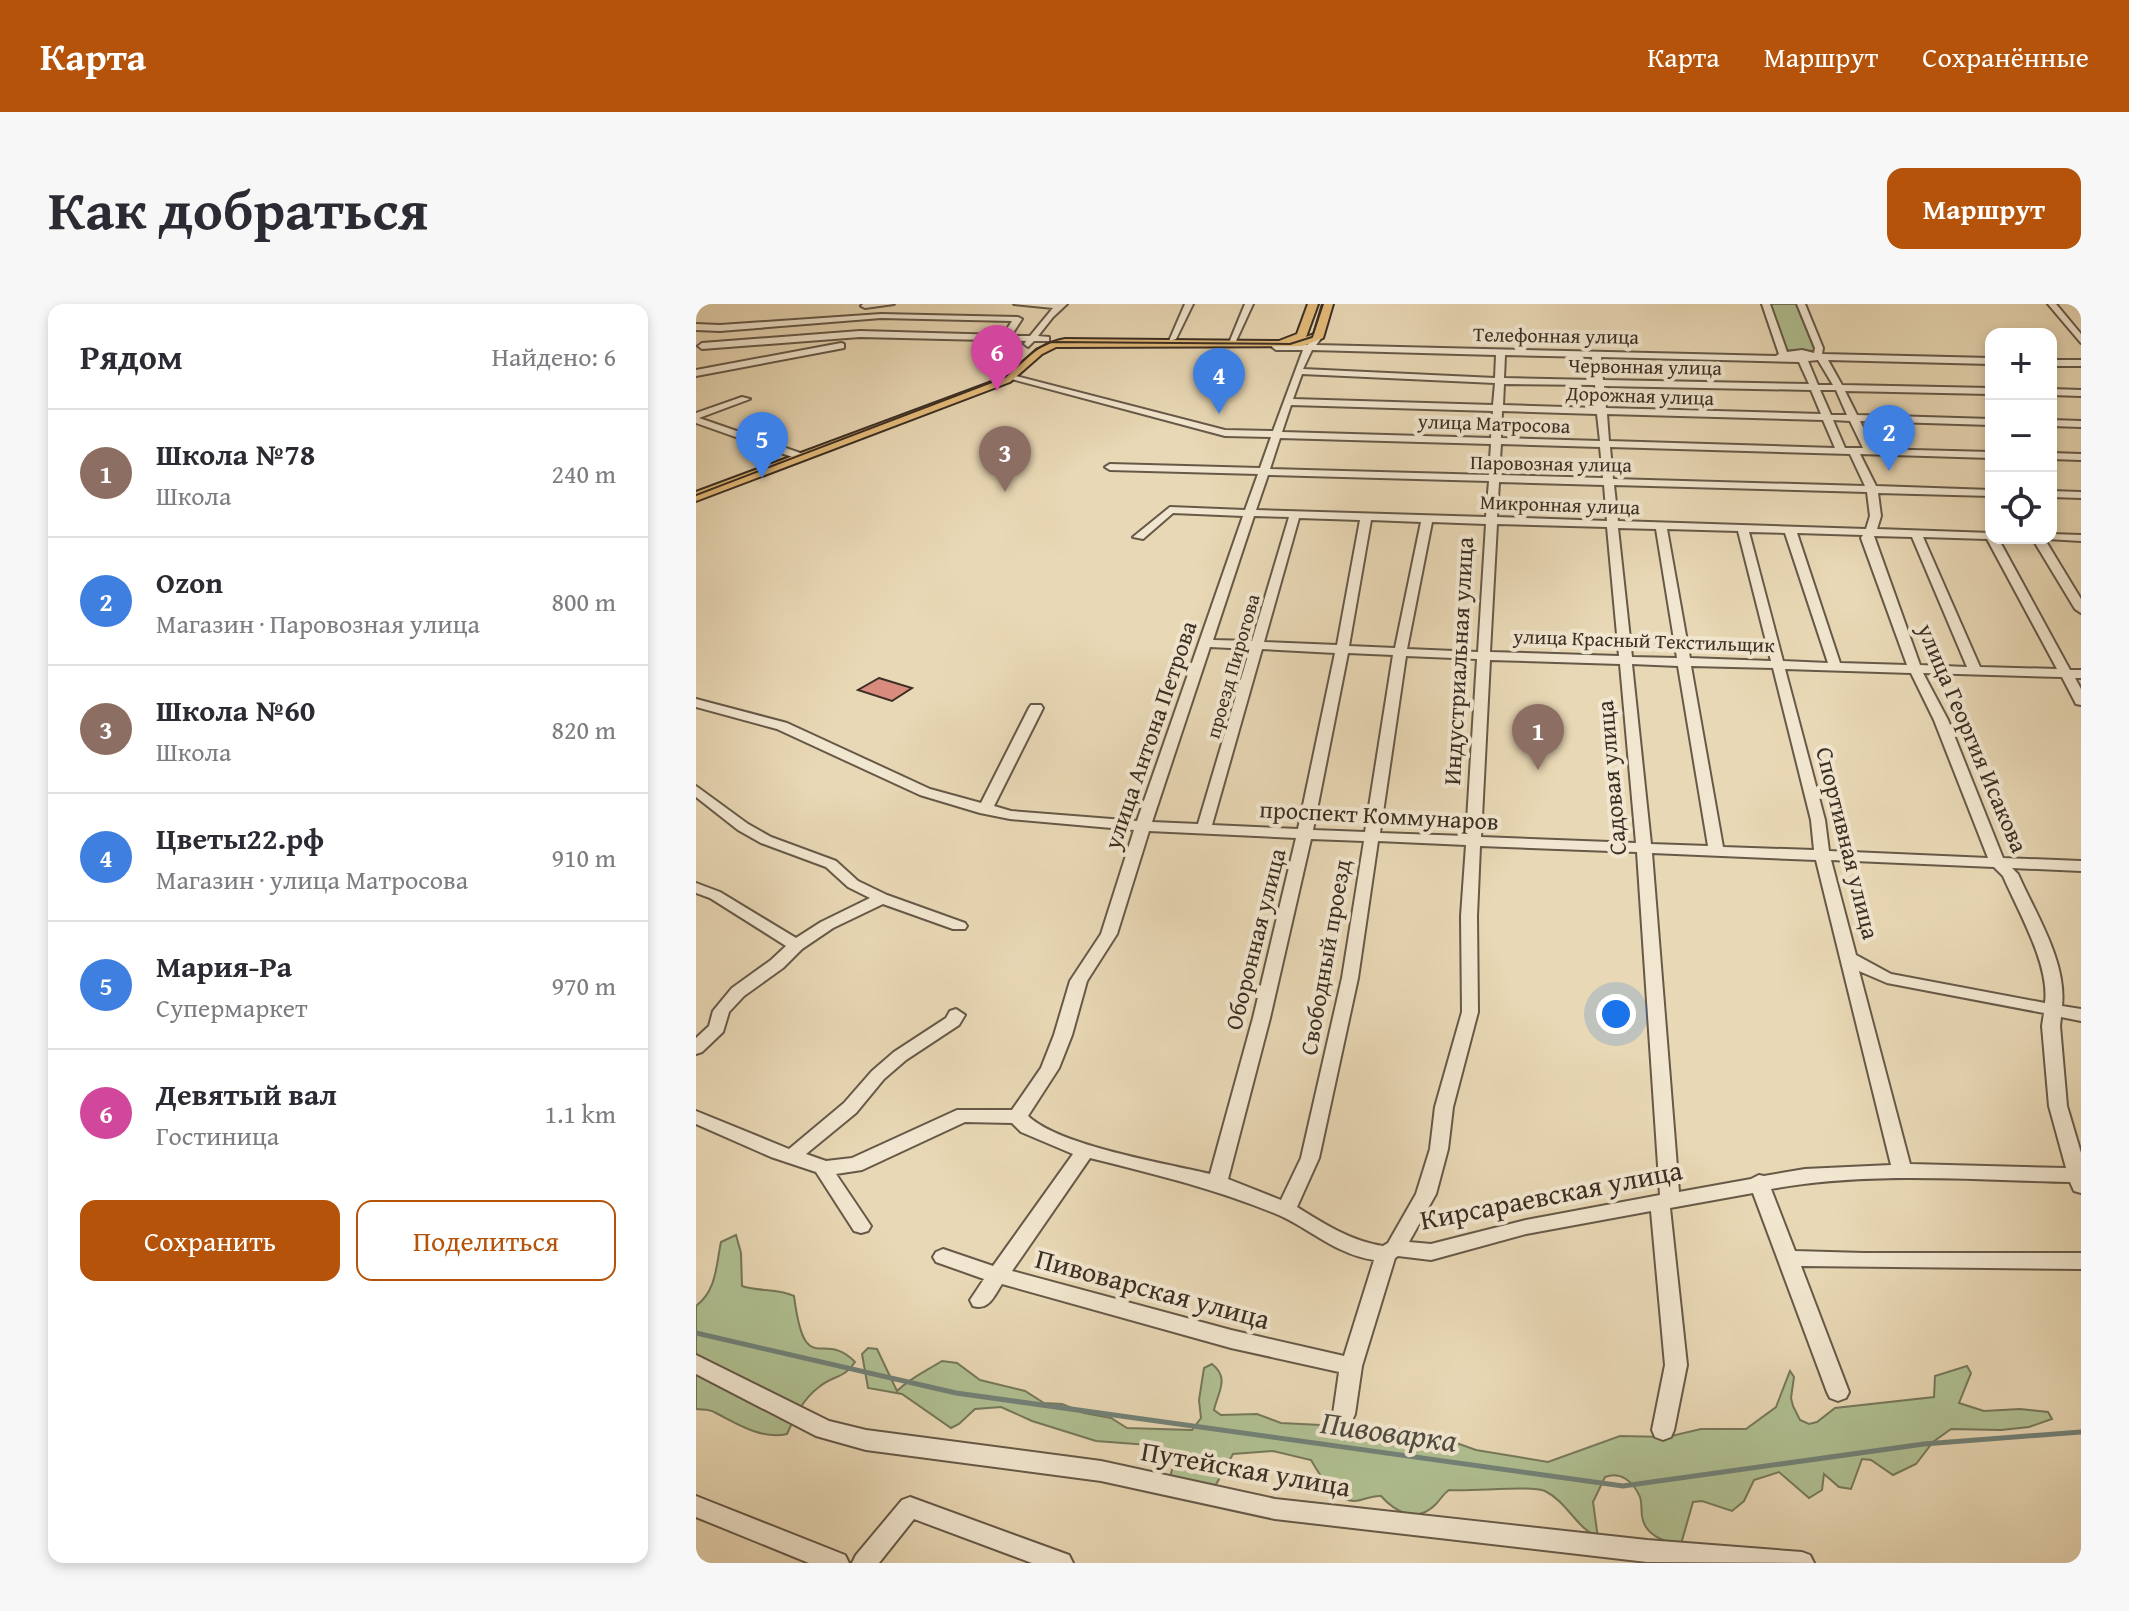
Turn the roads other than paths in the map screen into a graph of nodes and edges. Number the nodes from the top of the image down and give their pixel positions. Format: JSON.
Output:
{"nodes":[{"id":1,"x":890,"y":304,"type":"edge"},
{"id":2,"x":1018,"y":304,"type":"edge"},
{"id":3,"x":1189,"y":304,"type":"edge"},
{"id":4,"x":1249,"y":304,"type":"edge"},
{"id":5,"x":1313,"y":304,"type":"edge"},
{"id":6,"x":1328,"y":304,"type":"edge"},
{"id":7,"x":1766,"y":304,"type":"edge"},
{"id":8,"x":1801,"y":304,"type":"edge"},
{"id":9,"x":2052,"y":304,"type":"edge"},
{"id":10,"x":865,"y":305,"type":"edge"},
{"id":11,"x":1064,"y":305,"type":"edge"},
{"id":12,"x":862,"y":317,"type":"junction"},
{"id":13,"x":696,"y":327,"type":"edge"},
{"id":14,"x":860,"y":334,"type":"junction"},
{"id":15,"x":894,"y":337,"type":"junction"},
{"id":16,"x":1005,"y":338,"type":"junction"},
{"id":17,"x":1172,"y":339,"type":"junction"},
{"id":18,"x":2081,"y":340,"type":"edge"},
{"id":19,"x":1232,"y":341,"type":"junction"},
{"id":20,"x":1041,"y":342,"type":"junction"},
{"id":21,"x":1308,"y":343,"type":"junction"},
{"id":22,"x":1277,"y":344,"type":"junction"},
{"id":23,"x":702,"y":346,"type":"dead end"},
{"id":24,"x":1501,"y":352,"type":"junction"},
{"id":25,"x":1596,"y":354,"type":"junction"},
{"id":26,"x":1783,"y":356,"type":"junction"},
{"id":27,"x":1821,"y":357,"type":"junction"},
{"id":28,"x":1803,"y":360,"type":"junction"},
{"id":29,"x":1985,"y":361,"type":"edge"},
{"id":30,"x":2057,"y":363,"type":"edge"},
{"id":31,"x":2081,"y":363,"type":"edge"},
{"id":32,"x":1298,"y":371,"type":"junction"},
{"id":33,"x":696,"y":373,"type":"edge"},
{"id":34,"x":1009,"y":375,"type":"junction"},
{"id":35,"x":1499,"y":380,"type":"junction"},
{"id":36,"x":1600,"y":383,"type":"junction"},
{"id":37,"x":1814,"y":388,"type":"junction"},
{"id":38,"x":1839,"y":388,"type":"junction"},
{"id":39,"x":1985,"y":391,"type":"edge"},
{"id":40,"x":2057,"y":392,"type":"edge"},
{"id":41,"x":2081,"y":393,"type":"edge"},
{"id":42,"x":745,"y":399,"type":"dead end"},
{"id":43,"x":1289,"y":402,"type":"junction"},
{"id":44,"x":1497,"y":409,"type":"junction"},
{"id":45,"x":1602,"y":412,"type":"junction"},
{"id":46,"x":696,"y":418,"type":"edge"},
{"id":47,"x":1827,"y":418,"type":"junction"},
{"id":48,"x":1854,"y":419,"type":"junction"},
{"id":49,"x":1985,"y":422,"type":"edge"},
{"id":50,"x":2057,"y":423,"type":"edge"},
{"id":51,"x":2081,"y":424,"type":"edge"},
{"id":52,"x":1278,"y":435,"type":"junction"},
{"id":53,"x":1496,"y":441,"type":"junction"},
{"id":54,"x":1604,"y":444,"type":"junction"},
{"id":55,"x":1841,"y":451,"type":"junction"},
{"id":56,"x":1854,"y":451,"type":"junction"},
{"id":57,"x":1869,"y":451,"type":"junction"},
{"id":58,"x":798,"y":455,"type":"junction"},
{"id":59,"x":1985,"y":455,"type":"edge"},
{"id":60,"x":2057,"y":456,"type":"edge"},
{"id":61,"x":2081,"y":457,"type":"edge"},
{"id":62,"x":1110,"y":467,"type":"dead end"},
{"id":63,"x":1265,"y":473,"type":"junction"},
{"id":64,"x":1492,"y":480,"type":"junction"},
{"id":65,"x":1606,"y":482,"type":"junction"},
{"id":66,"x":1871,"y":489,"type":"junction"},
{"id":67,"x":696,"y":490,"type":"edge"},
{"id":68,"x":1985,"y":493,"type":"edge"},
{"id":69,"x":2057,"y":494,"type":"edge"},
{"id":70,"x":2081,"y":495,"type":"edge"},
{"id":71,"x":696,"y":497,"type":"edge"},
{"id":72,"x":1250,"y":513,"type":"junction"},
{"id":73,"x":1295,"y":514,"type":"junction"},
{"id":74,"x":1366,"y":516,"type":"junction"},
{"id":75,"x":1427,"y":518,"type":"junction"},
{"id":76,"x":1491,"y":520,"type":"junction"},
{"id":77,"x":1611,"y":524,"type":"junction"},
{"id":78,"x":1661,"y":526,"type":"junction"},
{"id":79,"x":1743,"y":529,"type":"junction"},
{"id":80,"x":1790,"y":530,"type":"junction"},
{"id":81,"x":1871,"y":532,"type":"junction"},
{"id":82,"x":1916,"y":533,"type":"junction"},
{"id":83,"x":1139,"y":537,"type":"dead end"},
{"id":84,"x":1985,"y":537,"type":"edge"},
{"id":85,"x":2057,"y":537,"type":"edge"},
{"id":86,"x":2081,"y":538,"type":"edge"},
{"id":87,"x":1996,"y":544,"type":"edge"},
{"id":88,"x":2042,"y":544,"type":"edge"},
{"id":89,"x":2081,"y":609,"type":"edge"},
{"id":90,"x":1207,"y":643,"type":"junction"},
{"id":91,"x":1260,"y":645,"type":"junction"},
{"id":92,"x":1344,"y":650,"type":"junction"},
{"id":93,"x":1400,"y":652,"type":"junction"},
{"id":94,"x":1484,"y":656,"type":"junction"},
{"id":95,"x":1626,"y":659,"type":"junction"},
{"id":96,"x":1683,"y":660,"type":"junction"},
{"id":97,"x":1777,"y":664,"type":"junction"},
{"id":98,"x":1835,"y":666,"type":"junction"},
{"id":99,"x":1915,"y":669,"type":"junction"},
{"id":100,"x":1975,"y":670,"type":"junction"},
{"id":101,"x":2066,"y":673,"type":"junction"},
{"id":102,"x":2081,"y":674,"type":"edge"},
{"id":103,"x":2081,"y":701,"type":"edge"},
{"id":104,"x":696,"y":703,"type":"edge"},
{"id":105,"x":1036,"y":708,"type":"dead end"},
{"id":106,"x":698,"y":793,"type":"edge"},
{"id":107,"x":985,"y":810,"type":"junction"},
{"id":108,"x":1145,"y":826,"type":"junction"},
{"id":109,"x":1204,"y":829,"type":"junction"},
{"id":110,"x":1305,"y":834,"type":"junction"},
{"id":111,"x":1371,"y":837,"type":"junction"},
{"id":112,"x":1475,"y":841,"type":"junction"},
{"id":113,"x":1644,"y":848,"type":"junction"},
{"id":114,"x":1716,"y":851,"type":"junction"},
{"id":115,"x":1822,"y":855,"type":"junction"},
{"id":116,"x":1997,"y":862,"type":"junction"},
{"id":117,"x":2081,"y":866,"type":"edge"},
{"id":118,"x":696,"y":888,"type":"edge"},
{"id":119,"x":882,"y":898,"type":"junction"},
{"id":120,"x":959,"y":926,"type":"dead end"},
{"id":121,"x":796,"y":945,"type":"junction"},
{"id":122,"x":1850,"y":959,"type":"junction"},
{"id":123,"x":2054,"y":1011,"type":"junction"},
{"id":124,"x":956,"y":1015,"type":"dead end"},
{"id":125,"x":2081,"y":1015,"type":"edge"},
{"id":126,"x":696,"y":1048,"type":"edge"},
{"id":127,"x":696,"y":1117,"type":"edge"},
{"id":128,"x":1017,"y":1117,"type":"junction"},
{"id":129,"x":1086,"y":1150,"type":"junction"},
{"id":130,"x":791,"y":1157,"type":"junction"},
{"id":131,"x":826,"y":1168,"type":"junction"},
{"id":132,"x":1902,"y":1171,"type":"junction"},
{"id":133,"x":2078,"y":1180,"type":"edge"},
{"id":134,"x":1759,"y":1182,"type":"junction"},
{"id":135,"x":1217,"y":1183,"type":"junction"},
{"id":136,"x":1665,"y":1200,"type":"junction"},
{"id":137,"x":1286,"y":1210,"type":"junction"},
{"id":138,"x":861,"y":1226,"type":"dead end"},
{"id":139,"x":1391,"y":1251,"type":"junction"},
{"id":140,"x":943,"y":1257,"type":"dead end"},
{"id":141,"x":1787,"y":1258,"type":"junction"},
{"id":142,"x":2081,"y":1261,"type":"edge"},
{"id":143,"x":997,"y":1275,"type":"junction"},
{"id":144,"x":980,"y":1300,"type":"dead end"},
{"id":145,"x":696,"y":1364,"type":"edge"},
{"id":146,"x":1351,"y":1366,"type":"junction"},
{"id":147,"x":1838,"y":1392,"type":"dead end"},
{"id":148,"x":1344,"y":1414,"type":"dead end"},
{"id":149,"x":1663,"y":1430,"type":"dead end"},
{"id":150,"x":696,"y":1506,"type":"edge"},
{"id":151,"x":837,"y":1563,"type":"edge"},
{"id":152,"x":864,"y":1563,"type":"edge"},
{"id":153,"x":1061,"y":1563,"type":"edge"},
{"id":154,"x":1802,"y":1563,"type":"edge"}],
"edges":[{"from":1,"to":10,"type":"street"},
{"from":2,"to":11,"type":"street"},
{"from":3,"to":17,"type":"street"},
{"from":4,"to":19,"type":"street"},
{"from":5,"to":21,"type":"main road","name":"улица Антона Петрова"},
{"from":6,"to":21,"type":"main road","name":"улица Антона Петрова"},
{"from":7,"to":26,"type":"street"},
{"from":8,"to":27,"type":"street"},
{"from":9,"to":18,"type":"street"},
{"from":10,"to":12,"type":"street"},
{"from":11,"to":20,"type":"street"},
{"from":12,"to":13,"type":"street"},
{"from":12,"to":14,"type":"street"},
{"from":12,"to":16,"type":"street"},
{"from":14,"to":15,"type":"street"},
{"from":14,"to":23,"type":"street"},
{"from":15,"to":16,"type":"street"},
{"from":15,"to":33,"type":"street"},
{"from":16,"to":20,"type":"street"},
{"from":17,"to":19,"type":"main road"},
{"from":17,"to":20,"type":"main road"},
{"from":19,"to":22,"type":"main road"},
{"from":20,"to":22,"type":"main road"},
{"from":20,"to":34,"type":"main road"},
{"from":21,"to":22,"type":"main road"},
{"from":21,"to":24,"type":"street","name":"Телефонная улица"},
{"from":21,"to":26,"type":"street","name":"Телефонная улица"},
{"from":21,"to":32,"type":"street","name":"улица Антона Петрова"},
{"from":24,"to":25,"type":"street","name":"Телефонная улица"},
{"from":24,"to":35,"type":"street","name":"Индустриальная улица"},
{"from":25,"to":26,"type":"street","name":"Телефонная улица"},
{"from":25,"to":36,"type":"street","name":"Садовая улица"},
{"from":26,"to":27,"type":"street"},
{"from":26,"to":28,"type":"street"},
{"from":27,"to":28,"type":"street"},
{"from":27,"to":29,"type":"street"},
{"from":27,"to":38,"type":"street"},
{"from":28,"to":37,"type":"street"},
{"from":30,"to":31,"type":"street"},
{"from":32,"to":35,"type":"street","name":"Червонная улица"},
{"from":32,"to":43,"type":"street","name":"улица Антона Петрова"},
{"from":34,"to":52,"type":"street","name":"улица Матросова"},
{"from":34,"to":58,"type":"main road"},
{"from":35,"to":36,"type":"street","name":"Червонная улица"},
{"from":35,"to":44,"type":"street","name":"Индустриальная улица"},
{"from":36,"to":37,"type":"street","name":"Червонная улица"},
{"from":36,"to":45,"type":"street","name":"Садовая улица"},
{"from":37,"to":38,"type":"street","name":"Червонная улица"},
{"from":37,"to":47,"type":"street"},
{"from":38,"to":39,"type":"street","name":"Червонная улица"},
{"from":38,"to":48,"type":"street"},
{"from":40,"to":41,"type":"street"},
{"from":42,"to":46,"type":"street"},
{"from":43,"to":44,"type":"street","name":"Дорожная улица"},
{"from":43,"to":52,"type":"street","name":"улица Антона Петрова"},
{"from":44,"to":45,"type":"street","name":"Дорожная улица"},
{"from":44,"to":53,"type":"street","name":"Индустриальная улица"},
{"from":45,"to":47,"type":"street","name":"Дорожная улица"},
{"from":45,"to":54,"type":"street","name":"Садовая улица"},
{"from":46,"to":58,"type":"street"},
{"from":47,"to":48,"type":"street","name":"Дорожная улица"},
{"from":47,"to":55,"type":"street"},
{"from":48,"to":49,"type":"street","name":"Дорожная улица"},
{"from":48,"to":57,"type":"street"},
{"from":50,"to":51,"type":"street"},
{"from":52,"to":53,"type":"street","name":"улица Матросова"},
{"from":52,"to":63,"type":"street","name":"улица Антона Петрова"},
{"from":53,"to":54,"type":"street","name":"улица Матросова"},
{"from":53,"to":64,"type":"street","name":"Индустриальная улица"},
{"from":54,"to":55,"type":"street","name":"улица Матросова"},
{"from":54,"to":65,"type":"street","name":"Садовая улица"},
{"from":55,"to":56,"type":"street","name":"улица Матросова"},
{"from":56,"to":57,"type":"street","name":"улица Матросова"},
{"from":56,"to":66,"type":"street","name":"улица Георгия Исакова"},
{"from":57,"to":59,"type":"street","name":"улица Матросова"},
{"from":58,"to":67,"type":"main road"},
{"from":58,"to":71,"type":"main road"},
{"from":60,"to":61,"type":"street"},
{"from":62,"to":63,"type":"street","name":"Паровозная улица"},
{"from":63,"to":64,"type":"street","name":"Паровозная улица"},
{"from":63,"to":72,"type":"street","name":"улица Антона Петрова"},
{"from":64,"to":65,"type":"street","name":"Паровозная улица"},
{"from":64,"to":76,"type":"street","name":"Индустриальная улица"},
{"from":65,"to":66,"type":"street","name":"Паровозная улица"},
{"from":65,"to":77,"type":"street","name":"Садовая улица"},
{"from":66,"to":68,"type":"street","name":"Паровозная улица"},
{"from":66,"to":81,"type":"street","name":"улица Георгия Исакова"},
{"from":69,"to":70,"type":"street"},
{"from":72,"to":73,"type":"street","name":"Микронная улица"},
{"from":72,"to":83,"type":"street","name":"Микронная улица"},
{"from":72,"to":90,"type":"street","name":"улица Антона Петрова"},
{"from":73,"to":74,"type":"street","name":"Микронная улица"},
{"from":73,"to":91,"type":"street","name":"проезд Пирогова"},
{"from":74,"to":75,"type":"street","name":"Микронная улица"},
{"from":74,"to":92,"type":"street","name":"Оборонная улица"},
{"from":75,"to":76,"type":"street","name":"Микронная улица"},
{"from":75,"to":93,"type":"street","name":"Свободный проезд"},
{"from":76,"to":77,"type":"street","name":"Микронная улица"},
{"from":76,"to":94,"type":"street","name":"Индустриальная улица"},
{"from":77,"to":78,"type":"street","name":"Микронная улица"},
{"from":77,"to":95,"type":"street","name":"Садовая улица"},
{"from":78,"to":79,"type":"street","name":"Микронная улица"},
{"from":78,"to":96,"type":"street"},
{"from":79,"to":80,"type":"street","name":"Микронная улица"},
{"from":79,"to":97,"type":"street","name":"Спортивная улица"},
{"from":80,"to":81,"type":"street","name":"Микронная улица"},
{"from":80,"to":98,"type":"street"},
{"from":81,"to":82,"type":"street","name":"Микронная улица"},
{"from":81,"to":99,"type":"street","name":"улица Георгия Исакова"},
{"from":82,"to":84,"type":"street","name":"Микронная улица"},
{"from":82,"to":100,"type":"street"},
{"from":85,"to":86,"type":"street"},
{"from":87,"to":101,"type":"street"},
{"from":88,"to":89,"type":"street"},
{"from":90,"to":91,"type":"street","name":"улица Красный Текстильщик"},
{"from":90,"to":108,"type":"street","name":"улица Антона Петрова"},
{"from":91,"to":92,"type":"street","name":"улица Красный Текстильщик"},
{"from":91,"to":109,"type":"street","name":"проезд Пирогова"},
{"from":92,"to":93,"type":"street","name":"улица Красный Текстильщик"},
{"from":92,"to":110,"type":"street","name":"Оборонная улица"},
{"from":93,"to":94,"type":"street","name":"улица Красный Текстильщик"},
{"from":93,"to":111,"type":"street","name":"Свободный проезд"},
{"from":94,"to":95,"type":"street","name":"улица Красный Текстильщик"},
{"from":94,"to":112,"type":"street","name":"Индустриальная улица"},
{"from":95,"to":96,"type":"street","name":"улица Красный Текстильщик"},
{"from":95,"to":113,"type":"street","name":"Садовая улица"},
{"from":96,"to":97,"type":"street","name":"улица Красный Текстильщик"},
{"from":96,"to":114,"type":"street"},
{"from":97,"to":98,"type":"street","name":"улица Красный Текстильщик"},
{"from":97,"to":115,"type":"street","name":"Спортивная улица"},
{"from":98,"to":99,"type":"street","name":"улица Красный Текстильщик"},
{"from":99,"to":100,"type":"street","name":"улица Красный Текстильщик"},
{"from":99,"to":116,"type":"street","name":"улица Георгия Исакова"},
{"from":100,"to":101,"type":"street","name":"улица Красный Текстильщик"},
{"from":101,"to":102,"type":"street","name":"улица Красный Текстильщик"},
{"from":101,"to":103,"type":"street"},
{"from":104,"to":107,"type":"street","name":"проспект Коммунаров"},
{"from":105,"to":107,"type":"street"},
{"from":106,"to":119,"type":"street"},
{"from":107,"to":108,"type":"street","name":"проспект Коммунаров"},
{"from":108,"to":109,"type":"street","name":"проспект Коммунаров"},
{"from":108,"to":128,"type":"street","name":"улица Антона Петрова"},
{"from":109,"to":110,"type":"street","name":"проспект Коммунаров"},
{"from":110,"to":111,"type":"street","name":"проспект Коммунаров"},
{"from":110,"to":135,"type":"street","name":"Оборонная улица"},
{"from":111,"to":112,"type":"street","name":"проспект Коммунаров"},
{"from":111,"to":137,"type":"street","name":"Свободный проезд"},
{"from":112,"to":113,"type":"street","name":"проспект Коммунаров"},
{"from":112,"to":139,"type":"street","name":"Индустриальная улица"},
{"from":113,"to":114,"type":"street","name":"проспект Коммунаров"},
{"from":113,"to":136,"type":"street","name":"Садовая улица"},
{"from":114,"to":115,"type":"street","name":"проспект Коммунаров"},
{"from":115,"to":116,"type":"street","name":"проспект Коммунаров"},
{"from":115,"to":122,"type":"street","name":"Спортивная улица"},
{"from":116,"to":117,"type":"street","name":"проспект Коммунаров"},
{"from":116,"to":123,"type":"street","name":"улица Георгия Исакова"},
{"from":118,"to":121,"type":"street"},
{"from":119,"to":120,"type":"street"},
{"from":119,"to":121,"type":"street"},
{"from":121,"to":126,"type":"street"},
{"from":122,"to":123,"type":"street"},
{"from":122,"to":132,"type":"street","name":"Спортивная улица"},
{"from":123,"to":125,"type":"street"},
{"from":123,"to":133,"type":"street","name":"улица Георгия Исакова"},
{"from":124,"to":130,"type":"street"},
{"from":127,"to":130,"type":"street"},
{"from":128,"to":129,"type":"street","name":"Кирсараевская улица"},
{"from":128,"to":131,"type":"street"},
{"from":129,"to":135,"type":"street","name":"Кирсараевская улица"},
{"from":129,"to":143,"type":"street"},
{"from":130,"to":131,"type":"street"},
{"from":131,"to":138,"type":"street"},
{"from":132,"to":133,"type":"street","name":"Кирсараевская улица"},
{"from":132,"to":134,"type":"street","name":"Кирсараевская улица"},
{"from":134,"to":136,"type":"street","name":"Кирсараевская улица"},
{"from":134,"to":141,"type":"street"},
{"from":135,"to":137,"type":"street","name":"Кирсараевская улица"},
{"from":136,"to":139,"type":"street","name":"Кирсараевская улица"},
{"from":136,"to":149,"type":"street","name":"Садовая улица"},
{"from":137,"to":139,"type":"street","name":"Кирсараевская улица"},
{"from":139,"to":146,"type":"street","name":"Индустриальная улица"},
{"from":140,"to":143,"type":"street","name":"Пивоварская улица"},
{"from":141,"to":142,"type":"street"},
{"from":141,"to":147,"type":"street"},
{"from":143,"to":144,"type":"street"},
{"from":143,"to":146,"type":"street","name":"Пивоварская улица"},
{"from":145,"to":154,"type":"street","name":"Путейская улица"},
{"from":146,"to":148,"type":"street","name":"Индустриальная улица"},
{"from":150,"to":151,"type":"street"},
{"from":152,"to":153,"type":"street"}]}
